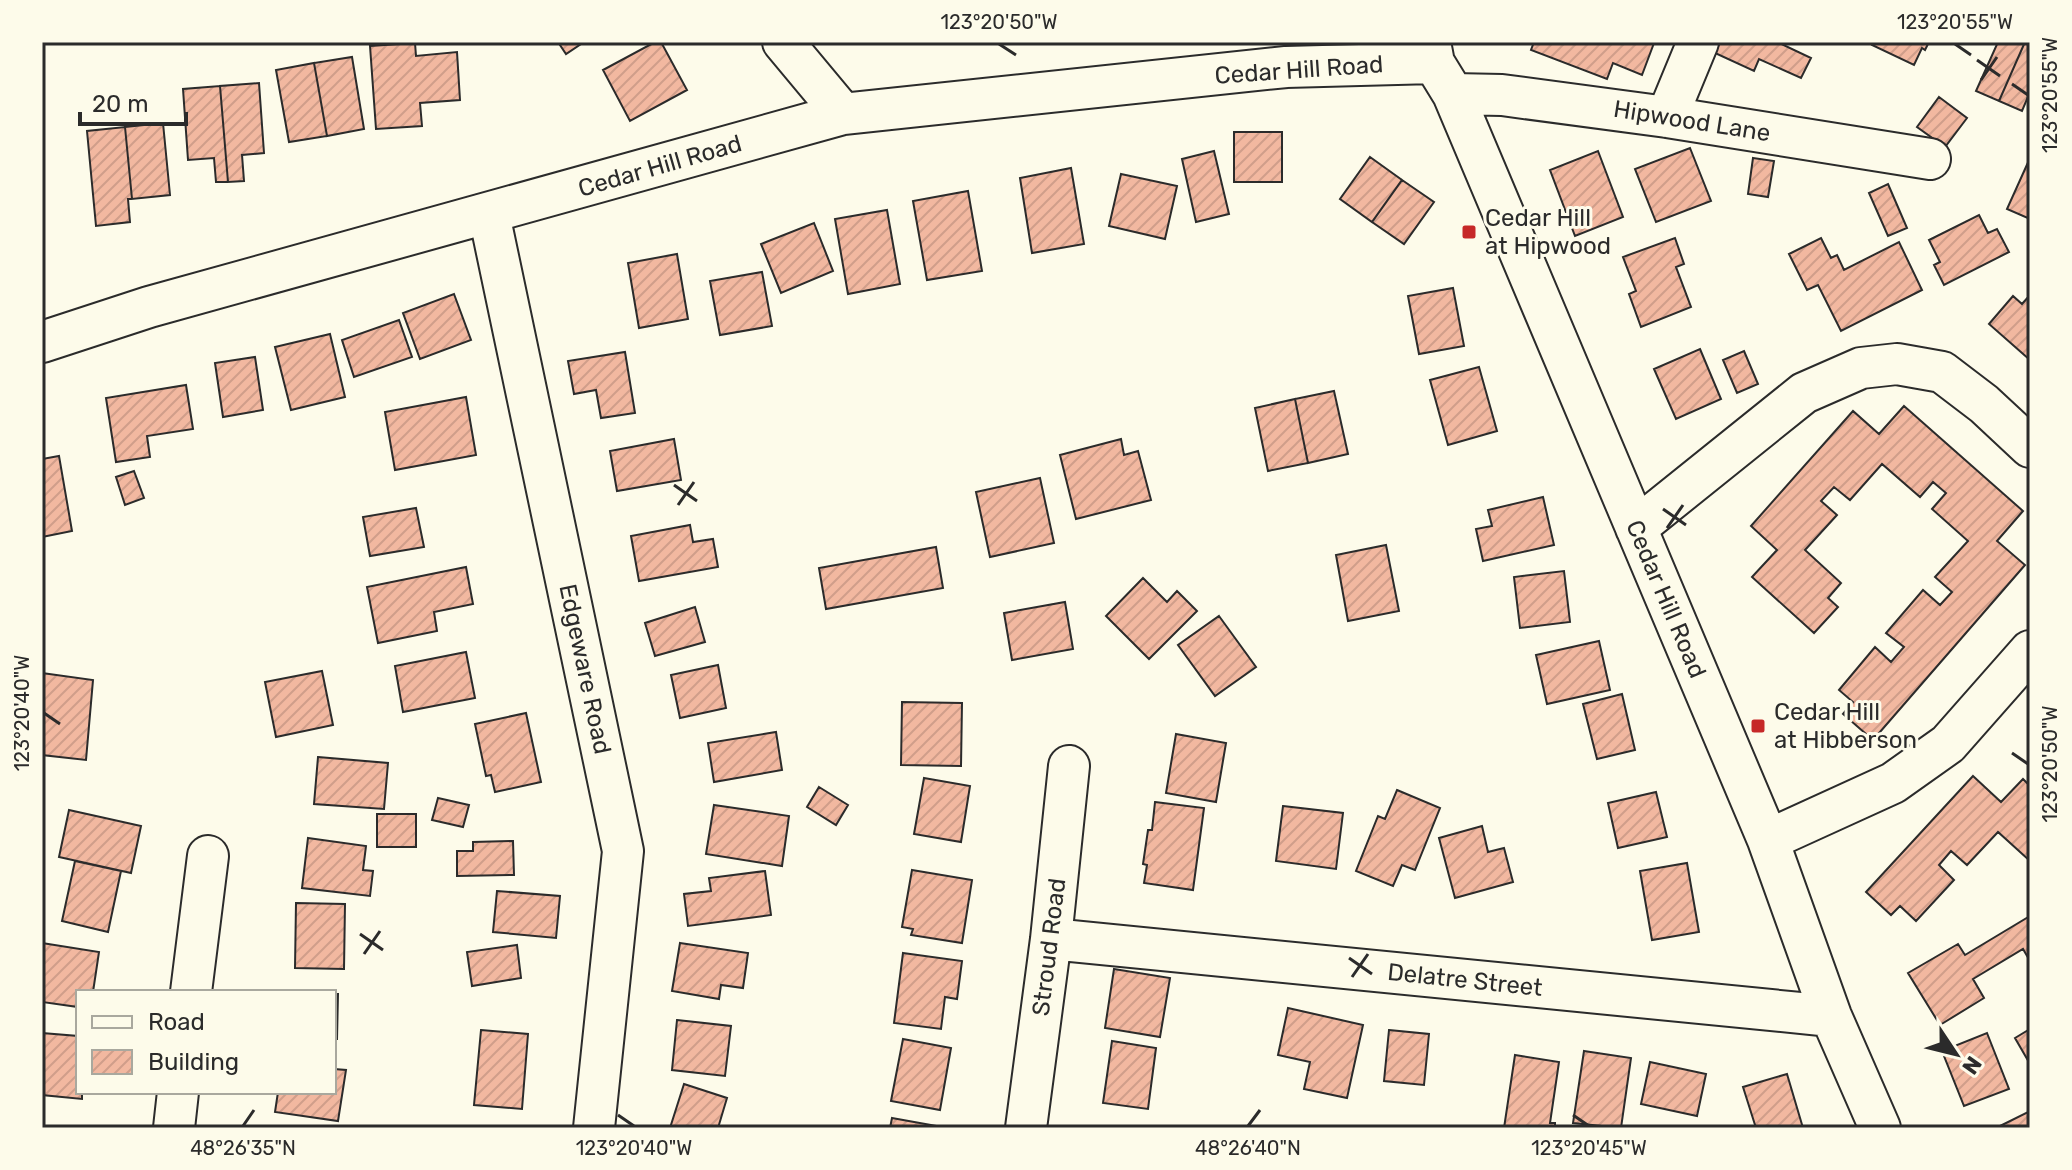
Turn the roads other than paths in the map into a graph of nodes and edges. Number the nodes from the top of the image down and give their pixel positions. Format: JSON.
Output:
{"nodes":[{"id":1,"x":783,"y":42,"type":"edge"},
{"id":2,"x":1698,"y":42,"type":"edge"},
{"id":3,"x":1280,"y":55,"type":"edge"},
{"id":4,"x":1439,"y":66,"type":"edge"},
{"id":5,"x":843,"y":114,"type":"junction"},
{"id":6,"x":1667,"y":117,"type":"junction"},
{"id":7,"x":1930,"y":159,"type":"dead end"},
{"id":8,"x":489,"y":214,"type":"junction"},
{"id":9,"x":42,"y":342,"type":"edge"},
{"id":10,"x":2030,"y":447,"type":"edge"},
{"id":11,"x":1636,"y":528,"type":"junction"},
{"id":12,"x":2030,"y":651,"type":"edge"},
{"id":13,"x":1069,"y":766,"type":"dead end"},
{"id":14,"x":1768,"y":840,"type":"junction"},
{"id":15,"x":208,"y":856,"type":"dead end"},
{"id":16,"x":1051,"y":939,"type":"junction"},
{"id":17,"x":191,"y":990,"type":"edge"},
{"id":18,"x":1831,"y":1016,"type":"junction"},
{"id":19,"x":178,"y":1094,"type":"edge"},
{"id":20,"x":174,"y":1128,"type":"edge"},
{"id":21,"x":594,"y":1128,"type":"edge"},
{"id":22,"x":1026,"y":1128,"type":"edge"},
{"id":23,"x":1880,"y":1128,"type":"edge"}],
"edges":[{"from":1,"to":5,"type":"street"},
{"from":2,"to":6,"type":"street"},
{"from":3,"to":4,"type":"street","name":"Cedar Hill Road"},
{"from":3,"to":5,"type":"street","name":"Cedar Hill Road"},
{"from":4,"to":6,"type":"street","name":"Hipwood Lane"},
{"from":4,"to":11,"type":"street","name":"Cedar Hill Road"},
{"from":5,"to":8,"type":"street","name":"Cedar Hill Road"},
{"from":6,"to":7,"type":"street","name":"Hipwood Lane"},
{"from":8,"to":9,"type":"street","name":"Cedar Hill Road"},
{"from":8,"to":21,"type":"street","name":"Edgeware Road"},
{"from":10,"to":11,"type":"street"},
{"from":11,"to":14,"type":"street","name":"Cedar Hill Road"},
{"from":12,"to":14,"type":"street"},
{"from":13,"to":16,"type":"street","name":"Stroud Road"},
{"from":14,"to":18,"type":"street","name":"Cedar Hill Road"},
{"from":15,"to":17,"type":"street"},
{"from":16,"to":18,"type":"street","name":"Delatre Street"},
{"from":16,"to":22,"type":"street","name":"Stroud Road"},
{"from":18,"to":23,"type":"street","name":"Cedar Hill Road"},
{"from":19,"to":20,"type":"street"}]}
